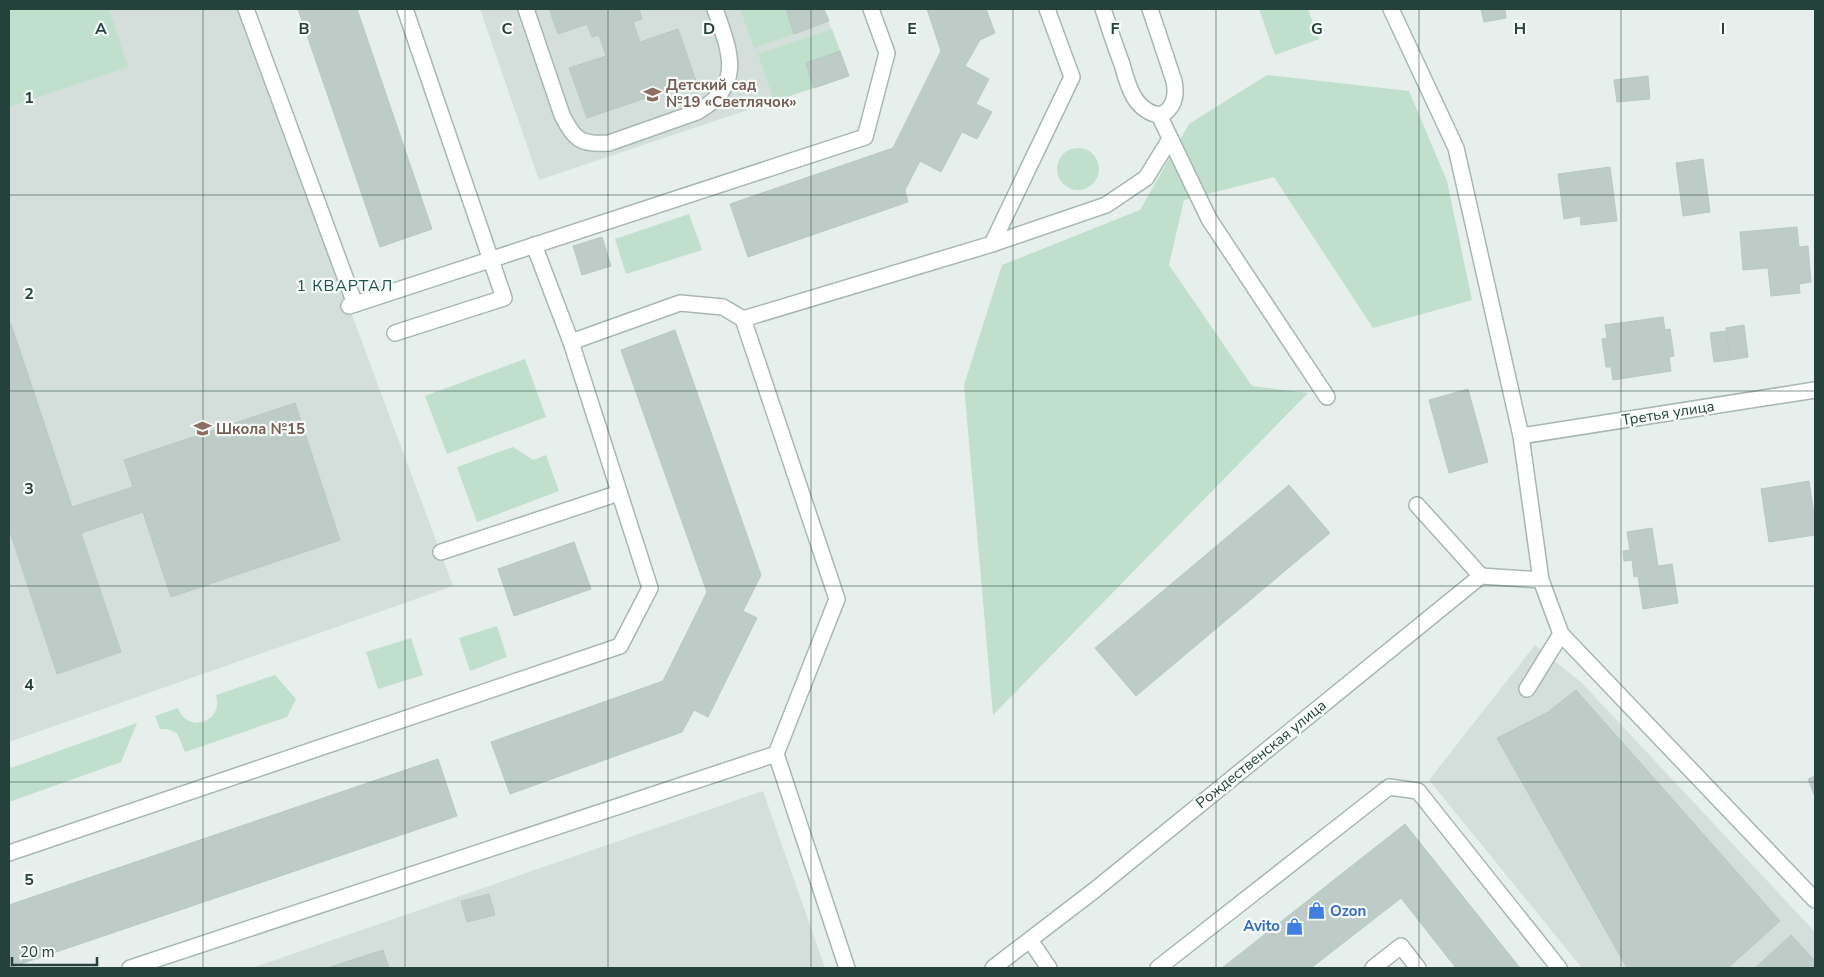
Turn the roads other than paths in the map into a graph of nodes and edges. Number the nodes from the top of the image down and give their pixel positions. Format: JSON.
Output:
{"nodes":[{"id":1,"x":246,"y":9,"type":"edge"},
{"id":2,"x":405,"y":9,"type":"edge"},
{"id":3,"x":526,"y":9,"type":"edge"},
{"id":4,"x":715,"y":9,"type":"edge"},
{"id":5,"x":871,"y":9,"type":"edge"},
{"id":6,"x":1047,"y":9,"type":"edge"},
{"id":7,"x":1103,"y":9,"type":"edge"},
{"id":8,"x":1150,"y":9,"type":"edge"},
{"id":9,"x":1391,"y":9,"type":"edge"},
{"id":10,"x":1160,"y":115,"type":"junction"},
{"id":11,"x":1170,"y":139,"type":"junction"},
{"id":12,"x":992,"y":244,"type":"junction"},
{"id":13,"x":534,"y":245,"type":"junction"},
{"id":14,"x":491,"y":260,"type":"junction"},
{"id":15,"x":743,"y":319,"type":"junction"},
{"id":16,"x":395,"y":333,"type":"dead end"},
{"id":17,"x":570,"y":342,"type":"junction"},
{"id":18,"x":1815,"y":390,"type":"edge"},
{"id":19,"x":1326,"y":398,"type":"dead end"},
{"id":20,"x":1521,"y":436,"type":"junction"},
{"id":21,"x":619,"y":493,"type":"junction"},
{"id":22,"x":1418,"y":505,"type":"dead end"},
{"id":23,"x":440,"y":552,"type":"dead end"},
{"id":24,"x":1481,"y":576,"type":"junction"},
{"id":25,"x":1541,"y":580,"type":"junction"},
{"id":26,"x":1561,"y":634,"type":"junction"},
{"id":27,"x":1527,"y":689,"type":"dead end"},
{"id":28,"x":776,"y":754,"type":"junction"},
{"id":29,"x":9,"y":853,"type":"edge"},
{"id":30,"x":1815,"y":900,"type":"edge"},
{"id":31,"x":1030,"y":940,"type":"junction"},
{"id":32,"x":130,"y":968,"type":"edge"},
{"id":33,"x":847,"y":968,"type":"edge"},
{"id":34,"x":993,"y":968,"type":"edge"},
{"id":35,"x":1049,"y":968,"type":"edge"},
{"id":36,"x":1158,"y":968,"type":"edge"},
{"id":37,"x":1373,"y":968,"type":"edge"},
{"id":38,"x":1418,"y":968,"type":"edge"},
{"id":39,"x":1559,"y":968,"type":"edge"}],
"edges":[{"from":1,"to":14,"type":"street"},
{"from":2,"to":14,"type":"street"},
{"from":3,"to":4,"type":"street"},
{"from":5,"to":13,"type":"street"},
{"from":6,"to":12,"type":"street"},
{"from":7,"to":10,"type":"street"},
{"from":8,"to":10,"type":"street"},
{"from":9,"to":20,"type":"street"},
{"from":10,"to":11,"type":"street"},
{"from":11,"to":12,"type":"street"},
{"from":11,"to":19,"type":"street"},
{"from":12,"to":15,"type":"street"},
{"from":13,"to":14,"type":"street"},
{"from":13,"to":17,"type":"street"},
{"from":14,"to":16,"type":"street"},
{"from":15,"to":17,"type":"street"},
{"from":15,"to":28,"type":"street"},
{"from":17,"to":21,"type":"street"},
{"from":18,"to":20,"type":"street","name":"Третья улица"},
{"from":20,"to":25,"type":"street"},
{"from":21,"to":23,"type":"street"},
{"from":21,"to":29,"type":"street"},
{"from":22,"to":24,"type":"street"},
{"from":24,"to":25,"type":"street"},
{"from":24,"to":31,"type":"street","name":"Рождественская улица"},
{"from":25,"to":26,"type":"street"},
{"from":26,"to":27,"type":"street"},
{"from":26,"to":30,"type":"street"},
{"from":28,"to":32,"type":"street"},
{"from":28,"to":33,"type":"street"},
{"from":31,"to":34,"type":"street","name":"Рождественская улица"},
{"from":31,"to":35,"type":"street"},
{"from":36,"to":39,"type":"street"},
{"from":37,"to":38,"type":"street"}]}
